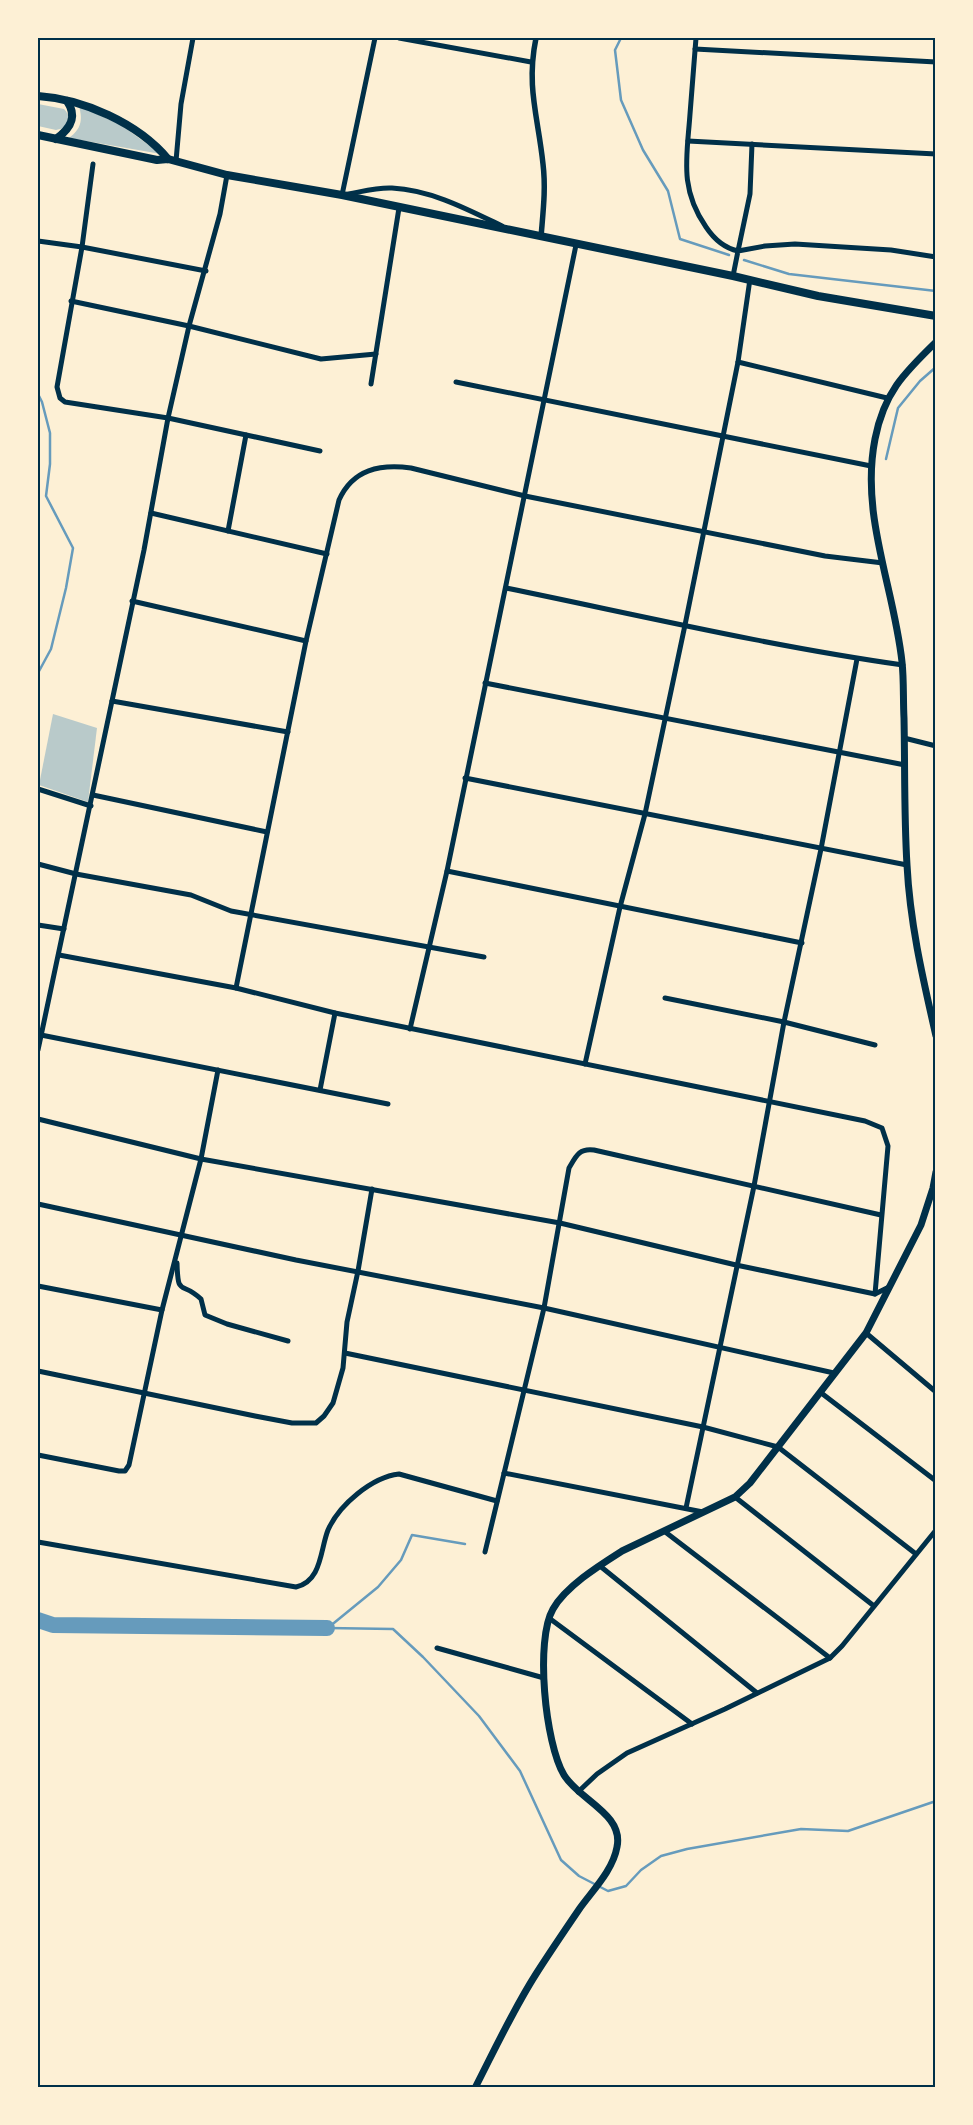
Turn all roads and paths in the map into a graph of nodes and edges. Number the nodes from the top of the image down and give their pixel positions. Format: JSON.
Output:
{"nodes":[{"id":1,"x":193,"y":38,"type":"edge"},
{"id":2,"x":375,"y":38,"type":"edge"},
{"id":3,"x":398,"y":38,"type":"edge"},
{"id":4,"x":536,"y":38,"type":"edge"},
{"id":5,"x":696,"y":38,"type":"edge"},
{"id":6,"x":695,"y":49,"type":"junction"},
{"id":7,"x":531,"y":62,"type":"junction"},
{"id":8,"x":936,"y":62,"type":"edge"},
{"id":9,"x":38,"y":96,"type":"edge"},
{"id":10,"x":67,"y":101,"type":"junction"},
{"id":11,"x":38,"y":135,"type":"edge"},
{"id":12,"x":56,"y":139,"type":"junction"},
{"id":13,"x":688,"y":141,"type":"junction"},
{"id":14,"x":752,"y":144,"type":"junction"},
{"id":15,"x":936,"y":154,"type":"edge"},
{"id":16,"x":172,"y":160,"type":"junction"},
{"id":17,"x":93,"y":164,"type":"dead end"},
{"id":18,"x":227,"y":175,"type":"junction"},
{"id":19,"x":342,"y":196,"type":"junction"},
{"id":20,"x":399,"y":208,"type":"junction"},
{"id":21,"x":514,"y":231,"type":"junction"},
{"id":22,"x":541,"y":237,"type":"junction"},
{"id":23,"x":38,"y":241,"type":"edge"},
{"id":24,"x":576,"y":245,"type":"junction"},
{"id":25,"x":82,"y":247,"type":"junction"},
{"id":26,"x":738,"y":251,"type":"junction"},
{"id":27,"x":936,"y":257,"type":"edge"},
{"id":28,"x":206,"y":271,"type":"junction"},
{"id":29,"x":733,"y":276,"type":"junction"},
{"id":30,"x":750,"y":280,"type":"junction"},
{"id":31,"x":72,"y":301,"type":"junction"},
{"id":32,"x":936,"y":316,"type":"edge"},
{"id":33,"x":189,"y":326,"type":"junction"},
{"id":34,"x":936,"y":342,"type":"edge"},
{"id":35,"x":376,"y":354,"type":"junction"},
{"id":36,"x":738,"y":362,"type":"junction"},
{"id":37,"x":456,"y":382,"type":"dead end"},
{"id":38,"x":371,"y":384,"type":"dead end"},
{"id":39,"x":887,"y":398,"type":"junction"},
{"id":40,"x":545,"y":401,"type":"junction"},
{"id":41,"x":168,"y":418,"type":"junction"},
{"id":42,"x":246,"y":435,"type":"junction"},
{"id":43,"x":722,"y":437,"type":"junction"},
{"id":44,"x":320,"y":451,"type":"dead end"},
{"id":45,"x":872,"y":466,"type":"junction"},
{"id":46,"x":525,"y":496,"type":"junction"},
{"id":47,"x":151,"y":513,"type":"junction"},
{"id":48,"x":228,"y":531,"type":"junction"},
{"id":49,"x":705,"y":531,"type":"junction"},
{"id":50,"x":327,"y":554,"type":"junction"},
{"id":51,"x":883,"y":563,"type":"junction"},
{"id":52,"x":506,"y":588,"type":"junction"},
{"id":53,"x":132,"y":601,"type":"junction"},
{"id":54,"x":685,"y":625,"type":"junction"},
{"id":55,"x":306,"y":641,"type":"junction"},
{"id":56,"x":858,"y":659,"type":"junction"},
{"id":57,"x":903,"y":666,"type":"junction"},
{"id":58,"x":485,"y":683,"type":"junction"},
{"id":59,"x":112,"y":701,"type":"junction"},
{"id":60,"x":665,"y":718,"type":"junction"},
{"id":61,"x":288,"y":732,"type":"junction"},
{"id":62,"x":904,"y":738,"type":"junction"},
{"id":63,"x":936,"y":746,"type":"edge"},
{"id":64,"x":840,"y":753,"type":"junction"},
{"id":65,"x":905,"y":765,"type":"junction"},
{"id":66,"x":464,"y":778,"type":"junction"},
{"id":67,"x":38,"y":788,"type":"edge"},
{"id":68,"x":93,"y":796,"type":"junction"},
{"id":69,"x":91,"y":806,"type":"junction"},
{"id":70,"x":645,"y":814,"type":"junction"},
{"id":71,"x":267,"y":832,"type":"junction"},
{"id":72,"x":821,"y":849,"type":"junction"},
{"id":73,"x":38,"y":864,"type":"edge"},
{"id":74,"x":907,"y":865,"type":"junction"},
{"id":75,"x":447,"y":871,"type":"junction"},
{"id":76,"x":76,"y":874,"type":"junction"},
{"id":77,"x":620,"y":907,"type":"junction"},
{"id":78,"x":251,"y":914,"type":"junction"},
{"id":79,"x":38,"y":925,"type":"edge"},
{"id":80,"x":64,"y":929,"type":"junction"},
{"id":81,"x":802,"y":943,"type":"junction"},
{"id":82,"x":431,"y":946,"type":"junction"},
{"id":83,"x":58,"y":955,"type":"junction"},
{"id":84,"x":484,"y":957,"type":"dead end"},
{"id":85,"x":236,"y":988,"type":"junction"},
{"id":86,"x":665,"y":998,"type":"dead end"},
{"id":87,"x":335,"y":1013,"type":"junction"},
{"id":88,"x":784,"y":1022,"type":"junction"},
{"id":89,"x":410,"y":1029,"type":"junction"},
{"id":90,"x":41,"y":1035,"type":"junction"},
{"id":91,"x":936,"y":1036,"type":"edge"},
{"id":92,"x":875,"y":1045,"type":"dead end"},
{"id":93,"x":38,"y":1050,"type":"edge"},
{"id":94,"x":585,"y":1064,"type":"junction"},
{"id":95,"x":218,"y":1070,"type":"junction"},
{"id":96,"x":320,"y":1090,"type":"junction"},
{"id":97,"x":771,"y":1102,"type":"junction"},
{"id":98,"x":388,"y":1104,"type":"dead end"},
{"id":99,"x":38,"y":1119,"type":"edge"},
{"id":100,"x":201,"y":1158,"type":"junction"},
{"id":101,"x":936,"y":1172,"type":"edge"},
{"id":102,"x":754,"y":1186,"type":"junction"},
{"id":103,"x":372,"y":1189,"type":"junction"},
{"id":104,"x":934,"y":1189,"type":"edge"},
{"id":105,"x":38,"y":1204,"type":"edge"},
{"id":106,"x":881,"y":1215,"type":"junction"},
{"id":107,"x":560,"y":1224,"type":"junction"},
{"id":108,"x":183,"y":1236,"type":"junction"},
{"id":109,"x":177,"y":1258,"type":"junction"},
{"id":110,"x":736,"y":1265,"type":"junction"},
{"id":111,"x":358,"y":1271,"type":"junction"},
{"id":112,"x":38,"y":1286,"type":"edge"},
{"id":113,"x":890,"y":1287,"type":"junction"},
{"id":114,"x":875,"y":1294,"type":"junction"},
{"id":115,"x":544,"y":1308,"type":"junction"},
{"id":116,"x":162,"y":1310,"type":"junction"},
{"id":117,"x":866,"y":1332,"type":"junction"},
{"id":118,"x":288,"y":1341,"type":"dead end"},
{"id":119,"x":719,"y":1347,"type":"junction"},
{"id":120,"x":345,"y":1353,"type":"junction"},
{"id":121,"x":38,"y":1371,"type":"edge"},
{"id":122,"x":834,"y":1373,"type":"junction"},
{"id":123,"x":524,"y":1391,"type":"junction"},
{"id":124,"x":820,"y":1392,"type":"junction"},
{"id":125,"x":936,"y":1392,"type":"edge"},
{"id":126,"x":144,"y":1394,"type":"junction"},
{"id":127,"x":703,"y":1426,"type":"junction"},
{"id":128,"x":778,"y":1446,"type":"junction"},
{"id":129,"x":38,"y":1455,"type":"edge"},
{"id":130,"x":504,"y":1473,"type":"junction"},
{"id":131,"x":936,"y":1481,"type":"edge"},
{"id":132,"x":735,"y":1497,"type":"junction"},
{"id":133,"x":497,"y":1502,"type":"junction"},
{"id":134,"x":686,"y":1508,"type":"junction"},
{"id":135,"x":703,"y":1512,"type":"junction"},
{"id":136,"x":936,"y":1530,"type":"edge"},
{"id":137,"x":664,"y":1531,"type":"junction"},
{"id":138,"x":38,"y":1542,"type":"edge"},
{"id":139,"x":484,"y":1552,"type":"dead end"},
{"id":140,"x":916,"y":1554,"type":"junction"},
{"id":141,"x":600,"y":1566,"type":"junction"},
{"id":142,"x":874,"y":1606,"type":"junction"},
{"id":143,"x":549,"y":1618,"type":"junction"},
{"id":144,"x":437,"y":1648,"type":"dead end"},
{"id":145,"x":830,"y":1658,"type":"junction"},
{"id":146,"x":544,"y":1678,"type":"junction"},
{"id":147,"x":757,"y":1693,"type":"junction"},
{"id":148,"x":692,"y":1724,"type":"junction"},
{"id":149,"x":578,"y":1792,"type":"junction"},
{"id":150,"x":475,"y":2088,"type":"edge"}],
"edges":[{"from":1,"to":16,"type":"street"},
{"from":2,"to":19,"type":"street"},
{"from":3,"to":7,"type":"street"},
{"from":4,"to":7,"type":"street"},
{"from":5,"to":6,"type":"street"},
{"from":6,"to":8,"type":"street"},
{"from":6,"to":13,"type":"street"},
{"from":7,"to":22,"type":"street"},
{"from":9,"to":10,"type":"main road"},
{"from":10,"to":12,"type":"main road"},
{"from":10,"to":16,"type":"main road"},
{"from":11,"to":12,"type":"main road"},
{"from":12,"to":16,"type":"main road"},
{"from":13,"to":14,"type":"street"},
{"from":13,"to":26,"type":"street"},
{"from":14,"to":15,"type":"street"},
{"from":14,"to":26,"type":"street"},
{"from":16,"to":18,"type":"main road"},
{"from":17,"to":25,"type":"street"},
{"from":18,"to":19,"type":"main road"},
{"from":18,"to":28,"type":"street"},
{"from":19,"to":20,"type":"main road"},
{"from":19,"to":21,"type":"street"},
{"from":20,"to":21,"type":"main road"},
{"from":20,"to":35,"type":"street"},
{"from":21,"to":22,"type":"main road"},
{"from":22,"to":24,"type":"main road"},
{"from":23,"to":25,"type":"street"},
{"from":24,"to":29,"type":"main road"},
{"from":24,"to":40,"type":"street"},
{"from":25,"to":28,"type":"street"},
{"from":25,"to":31,"type":"street"},
{"from":26,"to":27,"type":"street"},
{"from":26,"to":29,"type":"street"},
{"from":28,"to":33,"type":"street"},
{"from":29,"to":30,"type":"main road"},
{"from":30,"to":32,"type":"main road"},
{"from":30,"to":36,"type":"street"},
{"from":31,"to":33,"type":"street"},
{"from":31,"to":41,"type":"street"},
{"from":33,"to":35,"type":"street"},
{"from":33,"to":41,"type":"street"},
{"from":34,"to":39,"type":"main road"},
{"from":35,"to":38,"type":"street"},
{"from":36,"to":39,"type":"street"},
{"from":36,"to":43,"type":"street"},
{"from":37,"to":40,"type":"street"},
{"from":39,"to":45,"type":"main road"},
{"from":40,"to":43,"type":"street"},
{"from":40,"to":46,"type":"street"},
{"from":41,"to":42,"type":"street"},
{"from":41,"to":47,"type":"street"},
{"from":42,"to":44,"type":"street"},
{"from":42,"to":48,"type":"street"},
{"from":43,"to":45,"type":"street"},
{"from":43,"to":49,"type":"street"},
{"from":45,"to":51,"type":"main road"},
{"from":46,"to":49,"type":"street"},
{"from":46,"to":50,"type":"street"},
{"from":46,"to":52,"type":"street"},
{"from":47,"to":48,"type":"street"},
{"from":47,"to":53,"type":"street"},
{"from":48,"to":50,"type":"street"},
{"from":49,"to":51,"type":"street"},
{"from":49,"to":54,"type":"street"},
{"from":50,"to":55,"type":"street"},
{"from":51,"to":57,"type":"main road"},
{"from":52,"to":54,"type":"street"},
{"from":52,"to":58,"type":"street"},
{"from":53,"to":55,"type":"street"},
{"from":53,"to":59,"type":"street"},
{"from":54,"to":56,"type":"street"},
{"from":54,"to":60,"type":"street"},
{"from":55,"to":61,"type":"street"},
{"from":56,"to":57,"type":"street"},
{"from":56,"to":64,"type":"street"},
{"from":57,"to":62,"type":"main road"},
{"from":58,"to":60,"type":"street"},
{"from":58,"to":66,"type":"street"},
{"from":59,"to":61,"type":"street"},
{"from":59,"to":68,"type":"street"},
{"from":60,"to":64,"type":"street"},
{"from":60,"to":70,"type":"street"},
{"from":61,"to":71,"type":"street"},
{"from":62,"to":63,"type":"street"},
{"from":62,"to":65,"type":"main road"},
{"from":64,"to":65,"type":"street"},
{"from":64,"to":72,"type":"street"},
{"from":65,"to":74,"type":"main road"},
{"from":66,"to":70,"type":"street"},
{"from":66,"to":75,"type":"street"},
{"from":67,"to":69,"type":"street"},
{"from":68,"to":69,"type":"street"},
{"from":68,"to":71,"type":"street"},
{"from":69,"to":76,"type":"street"},
{"from":70,"to":72,"type":"street"},
{"from":70,"to":77,"type":"street"},
{"from":71,"to":78,"type":"street"},
{"from":72,"to":74,"type":"street"},
{"from":72,"to":81,"type":"street"},
{"from":73,"to":76,"type":"street"},
{"from":74,"to":91,"type":"main road"},
{"from":75,"to":77,"type":"street"},
{"from":75,"to":82,"type":"street"},
{"from":76,"to":78,"type":"street"},
{"from":76,"to":80,"type":"street"},
{"from":77,"to":81,"type":"street"},
{"from":77,"to":94,"type":"street"},
{"from":78,"to":82,"type":"street"},
{"from":78,"to":85,"type":"street"},
{"from":79,"to":80,"type":"street"},
{"from":80,"to":83,"type":"street"},
{"from":81,"to":88,"type":"street"},
{"from":82,"to":84,"type":"street"},
{"from":82,"to":89,"type":"street"},
{"from":83,"to":85,"type":"street"},
{"from":83,"to":90,"type":"street"},
{"from":85,"to":87,"type":"street"},
{"from":86,"to":88,"type":"street"},
{"from":87,"to":89,"type":"street"},
{"from":87,"to":96,"type":"street"},
{"from":88,"to":92,"type":"street"},
{"from":88,"to":97,"type":"street"},
{"from":89,"to":94,"type":"street"},
{"from":90,"to":93,"type":"street"},
{"from":90,"to":95,"type":"street"},
{"from":94,"to":97,"type":"street"},
{"from":95,"to":96,"type":"street"},
{"from":95,"to":100,"type":"street"},
{"from":96,"to":98,"type":"street"},
{"from":97,"to":102,"type":"street"},
{"from":97,"to":106,"type":"street"},
{"from":99,"to":100,"type":"street"},
{"from":100,"to":103,"type":"street"},
{"from":100,"to":108,"type":"street"},
{"from":101,"to":104,"type":"main road"},
{"from":102,"to":106,"type":"street"},
{"from":102,"to":107,"type":"street"},
{"from":102,"to":110,"type":"street"},
{"from":103,"to":107,"type":"street"},
{"from":103,"to":111,"type":"street"},
{"from":104,"to":113,"type":"main road"},
{"from":105,"to":108,"type":"street"},
{"from":106,"to":114,"type":"street"},
{"from":107,"to":110,"type":"street"},
{"from":107,"to":115,"type":"street"},
{"from":108,"to":109,"type":"street"},
{"from":108,"to":111,"type":"street"},
{"from":109,"to":116,"type":"street"},
{"from":109,"to":118,"type":"street"},
{"from":110,"to":114,"type":"street"},
{"from":110,"to":119,"type":"street"},
{"from":111,"to":115,"type":"street"},
{"from":111,"to":120,"type":"street"},
{"from":112,"to":116,"type":"street"},
{"from":113,"to":114,"type":"street"},
{"from":113,"to":117,"type":"main road"},
{"from":115,"to":119,"type":"street"},
{"from":115,"to":123,"type":"street"},
{"from":116,"to":126,"type":"street"},
{"from":117,"to":122,"type":"main road"},
{"from":117,"to":125,"type":"street"},
{"from":119,"to":122,"type":"street"},
{"from":119,"to":127,"type":"street"},
{"from":120,"to":123,"type":"street"},
{"from":120,"to":126,"type":"street"},
{"from":121,"to":126,"type":"street"},
{"from":122,"to":124,"type":"main road"},
{"from":123,"to":127,"type":"street"},
{"from":123,"to":130,"type":"street"},
{"from":124,"to":128,"type":"main road"},
{"from":124,"to":131,"type":"street"},
{"from":126,"to":129,"type":"street"},
{"from":127,"to":128,"type":"street"},
{"from":127,"to":134,"type":"street"},
{"from":128,"to":132,"type":"main road"},
{"from":128,"to":140,"type":"street"},
{"from":130,"to":133,"type":"street"},
{"from":130,"to":134,"type":"street"},
{"from":132,"to":135,"type":"main road"},
{"from":132,"to":142,"type":"street"},
{"from":133,"to":138,"type":"street"},
{"from":133,"to":139,"type":"street"},
{"from":134,"to":135,"type":"street"},
{"from":135,"to":137,"type":"main road"},
{"from":136,"to":140,"type":"street"},
{"from":137,"to":141,"type":"main road"},
{"from":137,"to":145,"type":"street"},
{"from":140,"to":142,"type":"street"},
{"from":141,"to":143,"type":"main road"},
{"from":141,"to":147,"type":"street"},
{"from":142,"to":145,"type":"street"},
{"from":143,"to":146,"type":"main road"},
{"from":143,"to":148,"type":"street"},
{"from":144,"to":146,"type":"street"},
{"from":145,"to":147,"type":"street"},
{"from":146,"to":149,"type":"main road"},
{"from":147,"to":148,"type":"street"},
{"from":148,"to":149,"type":"street"},
{"from":149,"to":150,"type":"main road"}]}
